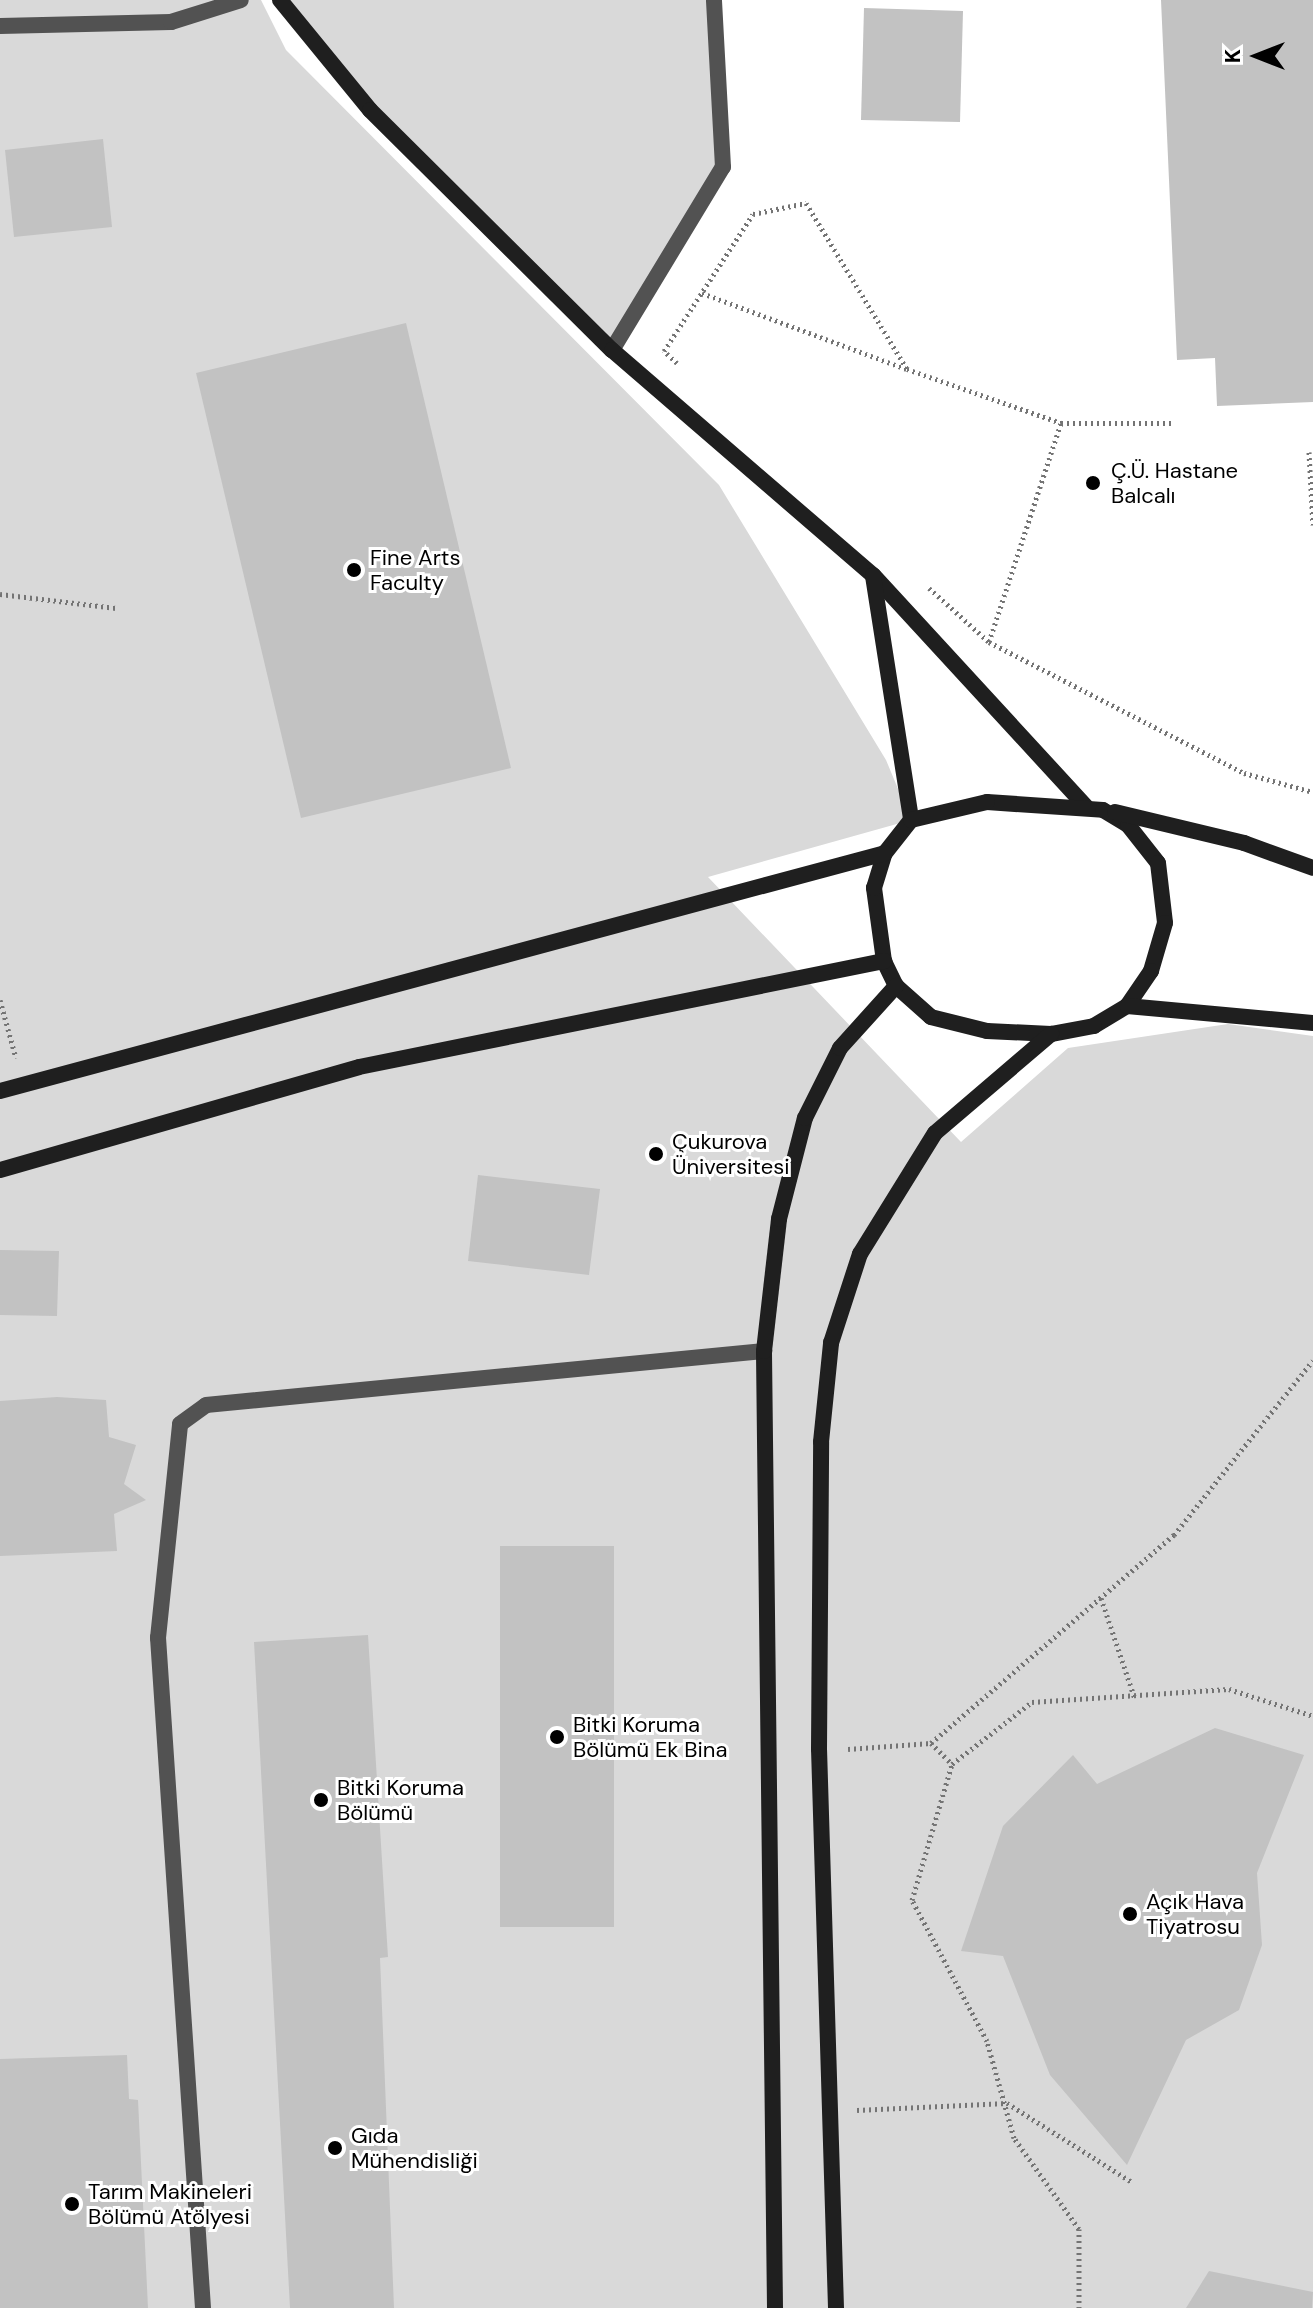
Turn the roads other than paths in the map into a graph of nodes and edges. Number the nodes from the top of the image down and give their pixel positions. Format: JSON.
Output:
{"nodes":[{"id":1,"x":241,"y":0,"type":"edge"},
{"id":2,"x":280,"y":0,"type":"edge"},
{"id":3,"x":714,"y":0,"type":"edge"},
{"id":4,"x":0,"y":26,"type":"edge"},
{"id":5,"x":612,"y":350,"type":"junction"},
{"id":6,"x":873,"y":575,"type":"junction"},
{"id":7,"x":1095,"y":808,"type":"junction"},
{"id":8,"x":911,"y":820,"type":"junction"},
{"id":9,"x":885,"y":853,"type":"junction"},
{"id":10,"x":1313,"y":868,"type":"edge"},
{"id":11,"x":884,"y":961,"type":"junction"},
{"id":12,"x":896,"y":986,"type":"junction"},
{"id":13,"x":1127,"y":1006,"type":"junction"},
{"id":14,"x":1313,"y":1023,"type":"edge"},
{"id":15,"x":1051,"y":1034,"type":"junction"},
{"id":16,"x":0,"y":1091,"type":"edge"},
{"id":17,"x":0,"y":1170,"type":"edge"},
{"id":18,"x":764,"y":1351,"type":"junction"},
{"id":19,"x":203,"y":2308,"type":"edge"},
{"id":20,"x":775,"y":2308,"type":"edge"},
{"id":21,"x":836,"y":2308,"type":"edge"}],
"edges":[{"from":1,"to":4,"type":"street"},
{"from":2,"to":5,"type":"street"},
{"from":3,"to":5,"type":"street"},
{"from":5,"to":6,"type":"street"},
{"from":6,"to":7,"type":"street"},
{"from":6,"to":8,"type":"street"},
{"from":7,"to":8,"type":"street"},
{"from":7,"to":10,"type":"street"},
{"from":7,"to":13,"type":"street"},
{"from":8,"to":9,"type":"street"},
{"from":9,"to":11,"type":"street"},
{"from":9,"to":16,"type":"street"},
{"from":11,"to":12,"type":"street"},
{"from":11,"to":17,"type":"street"},
{"from":12,"to":15,"type":"street"},
{"from":12,"to":18,"type":"street"},
{"from":13,"to":14,"type":"street"},
{"from":13,"to":15,"type":"street"},
{"from":15,"to":21,"type":"street"},
{"from":18,"to":19,"type":"street"},
{"from":18,"to":20,"type":"street"}]}
